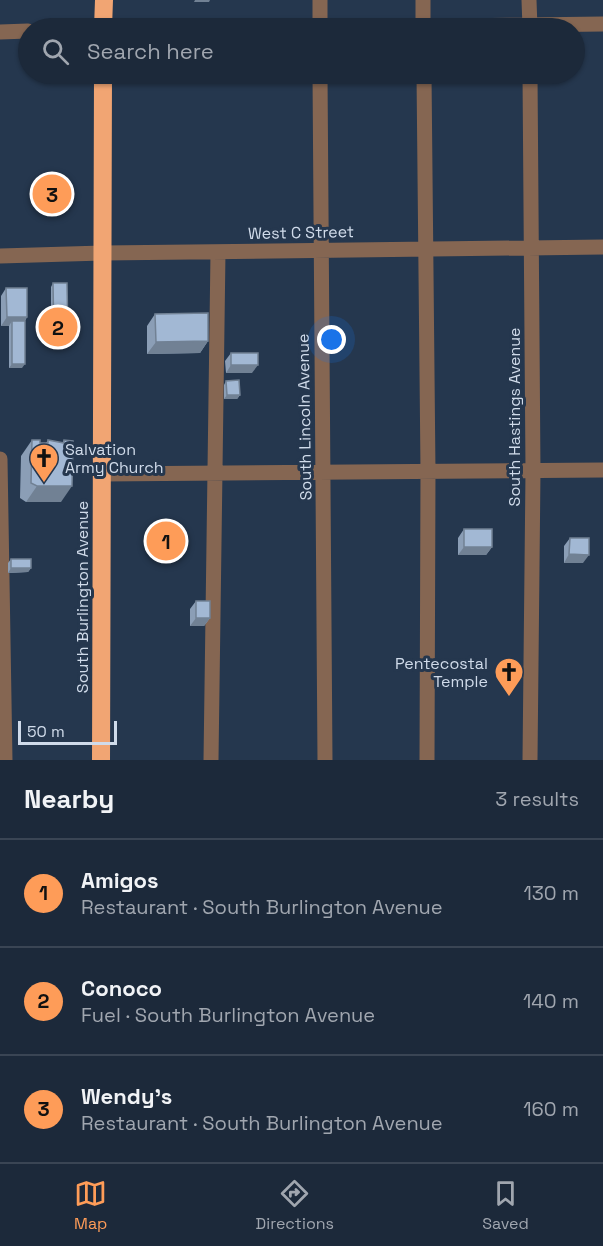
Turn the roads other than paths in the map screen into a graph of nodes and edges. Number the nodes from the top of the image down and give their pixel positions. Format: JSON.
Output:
{"nodes":[{"id":1,"x":104,"y":0,"type":"edge"},
{"id":2,"x":320,"y":0,"type":"edge"},
{"id":3,"x":423,"y":0,"type":"edge"},
{"id":4,"x":530,"y":0,"type":"edge"},
{"id":5,"x":103,"y":18,"type":"edge"},
{"id":6,"x":320,"y":18,"type":"edge"},
{"id":7,"x":423,"y":18,"type":"edge"},
{"id":8,"x":530,"y":18,"type":"edge"},
{"id":9,"x":585,"y":24,"type":"edge"},
{"id":10,"x":603,"y":24,"type":"edge"},
{"id":11,"x":18,"y":31,"type":"edge"},
{"id":12,"x":0,"y":32,"type":"edge"},
{"id":13,"x":103,"y":84,"type":"edge"},
{"id":14,"x":320,"y":84,"type":"edge"},
{"id":15,"x":424,"y":84,"type":"edge"},
{"id":16,"x":530,"y":84,"type":"edge"},
{"id":17,"x":603,"y":247,"type":"edge"},
{"id":18,"x":531,"y":248,"type":"junction"},
{"id":19,"x":427,"y":249,"type":"junction"},
{"id":20,"x":320,"y":250,"type":"junction"},
{"id":21,"x":218,"y":252,"type":"junction"},
{"id":22,"x":103,"y":253,"type":"junction"},
{"id":23,"x":0,"y":256,"type":"edge"},
{"id":24,"x":0,"y":459,"type":"edge"},
{"id":25,"x":603,"y":470,"type":"edge"},
{"id":26,"x":322,"y":471,"type":"junction"},
{"id":27,"x":428,"y":471,"type":"junction"},
{"id":28,"x":532,"y":471,"type":"junction"},
{"id":29,"x":216,"y":472,"type":"junction"},
{"id":30,"x":102,"y":474,"type":"junction"},
{"id":31,"x":4,"y":760,"type":"edge"},
{"id":32,"x":101,"y":760,"type":"edge"},
{"id":33,"x":211,"y":760,"type":"edge"},
{"id":34,"x":325,"y":760,"type":"edge"},
{"id":35,"x":427,"y":760,"type":"edge"},
{"id":36,"x":530,"y":760,"type":"edge"}],
"edges":[{"from":1,"to":5,"type":"highway"},
{"from":2,"to":6,"type":"street"},
{"from":3,"to":7,"type":"street"},
{"from":4,"to":8,"type":"street"},
{"from":9,"to":10,"type":"street"},
{"from":11,"to":12,"type":"street"},
{"from":13,"to":22,"type":"highway","name":"South Burlington Avenue"},
{"from":14,"to":20,"type":"street","name":"South Lincoln Avenue"},
{"from":15,"to":19,"type":"street"},
{"from":16,"to":18,"type":"street","name":"South Hastings Avenue"},
{"from":17,"to":18,"type":"street","name":"West C Street"},
{"from":18,"to":19,"type":"street","name":"West C Street"},
{"from":18,"to":28,"type":"street","name":"South Hastings Avenue"},
{"from":19,"to":20,"type":"street","name":"West C Street"},
{"from":19,"to":27,"type":"street"},
{"from":20,"to":21,"type":"street","name":"West C Street"},
{"from":20,"to":26,"type":"street","name":"South Lincoln Avenue"},
{"from":21,"to":22,"type":"street","name":"West C Street"},
{"from":21,"to":29,"type":"street"},
{"from":22,"to":23,"type":"street","name":"West C Street"},
{"from":22,"to":30,"type":"highway","name":"South Burlington Avenue"},
{"from":24,"to":31,"type":"street"},
{"from":25,"to":28,"type":"street"},
{"from":26,"to":27,"type":"street"},
{"from":26,"to":29,"type":"street"},
{"from":26,"to":34,"type":"street","name":"South Lincoln Avenue"},
{"from":27,"to":28,"type":"street"},
{"from":27,"to":35,"type":"street"},
{"from":28,"to":36,"type":"street","name":"South Hastings Avenue"},
{"from":29,"to":30,"type":"street"},
{"from":29,"to":33,"type":"street"},
{"from":30,"to":32,"type":"highway","name":"South Burlington Avenue"}]}
